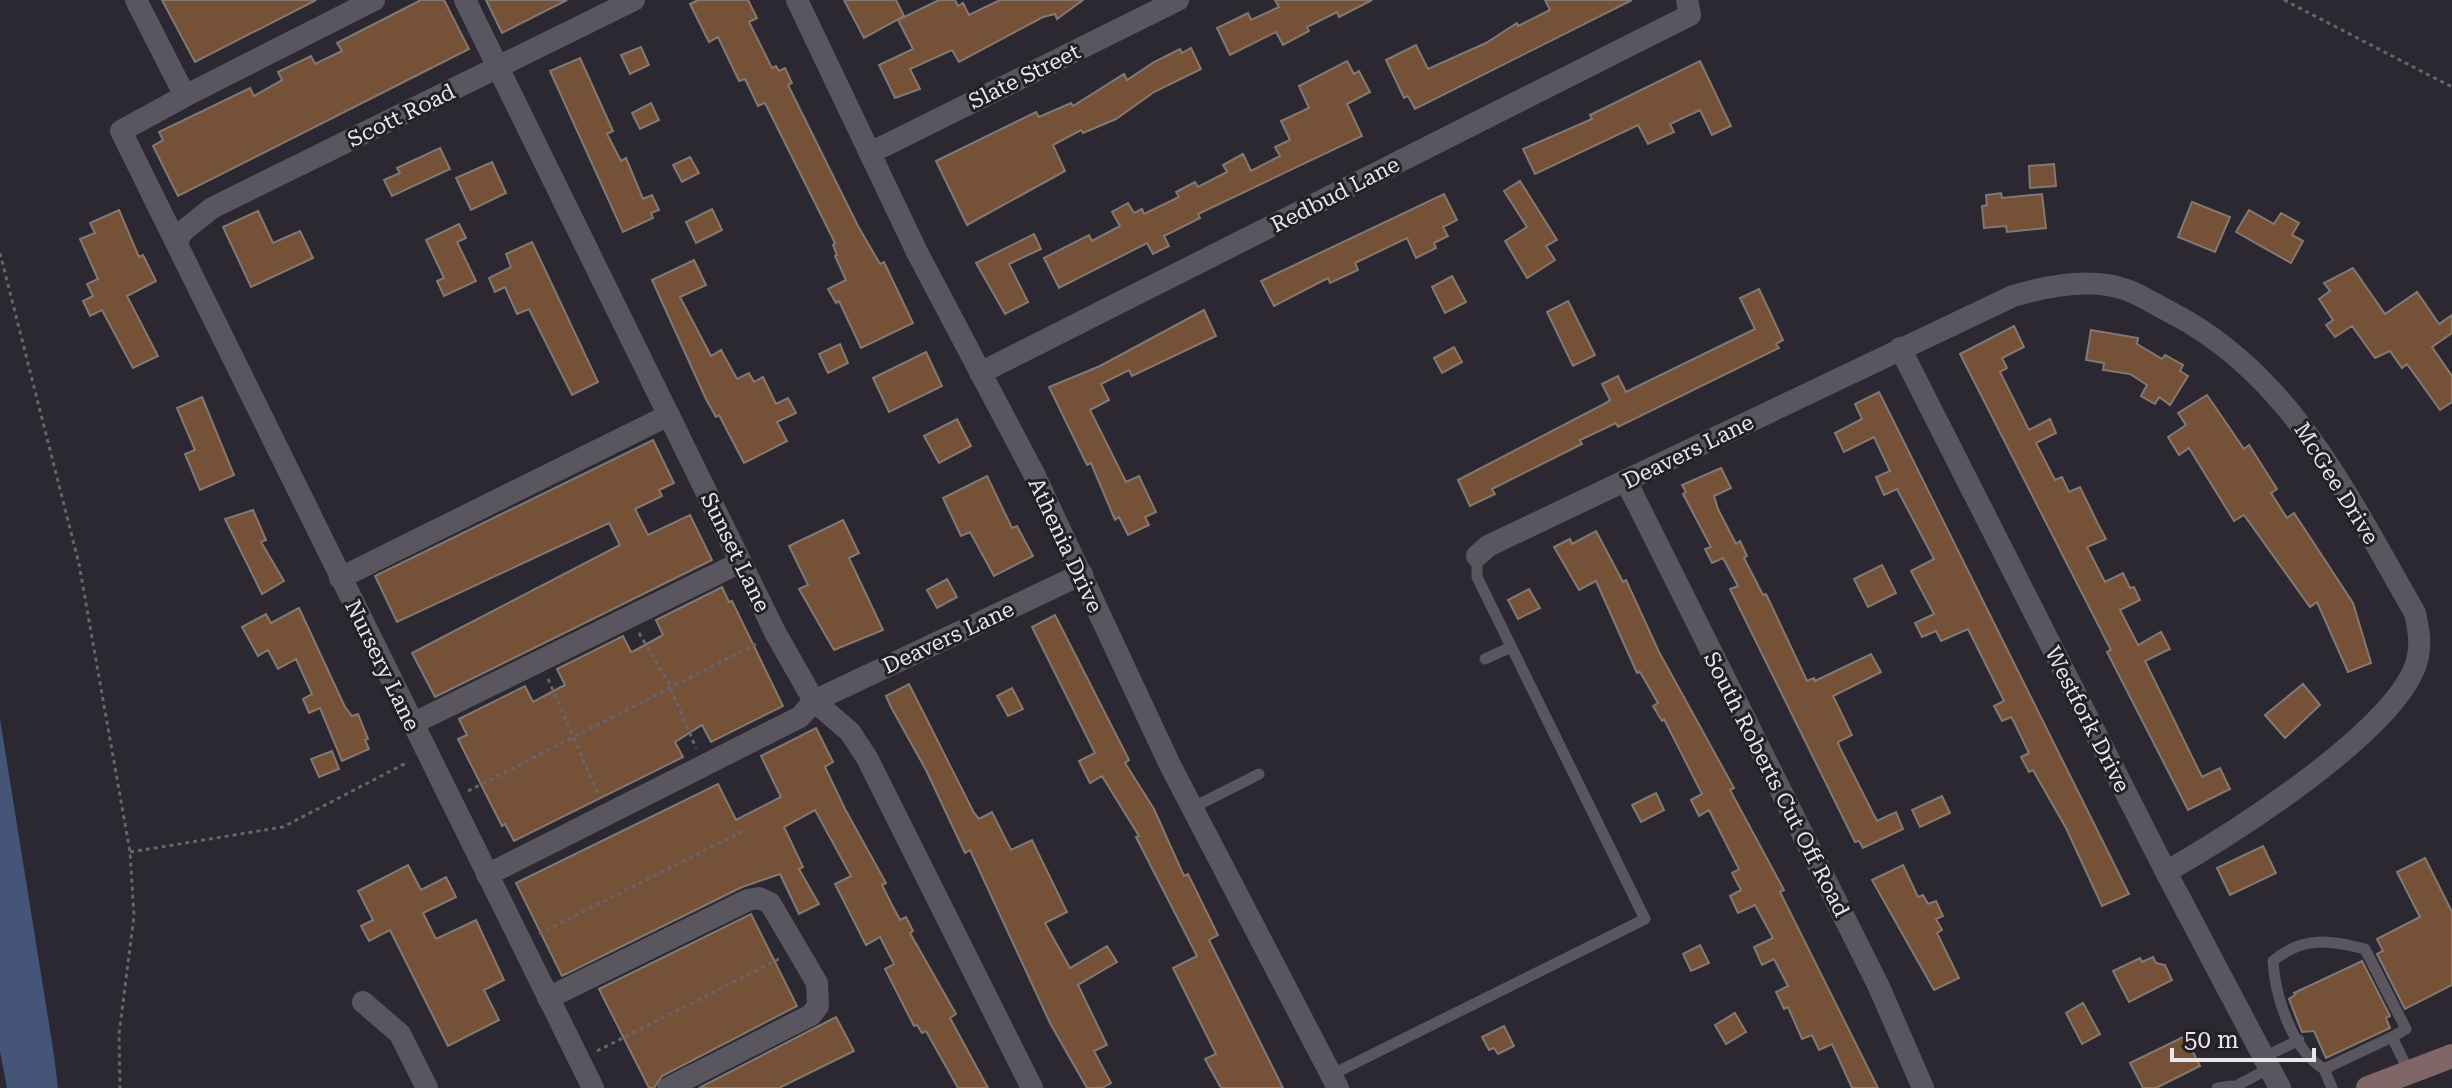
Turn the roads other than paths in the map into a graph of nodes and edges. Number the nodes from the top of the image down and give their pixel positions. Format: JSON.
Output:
{"nodes":[{"id":1,"x":136,"y":0,"type":"edge"},
{"id":2,"x":374,"y":0,"type":"edge"},
{"id":3,"x":465,"y":0,"type":"edge"},
{"id":4,"x":634,"y":0,"type":"edge"},
{"id":5,"x":797,"y":0,"type":"edge"},
{"id":6,"x":1178,"y":0,"type":"edge"},
{"id":7,"x":1689,"y":8,"type":"edge"},
{"id":8,"x":498,"y":68,"type":"junction"},
{"id":9,"x":185,"y":96,"type":"junction"},
{"id":10,"x":870,"y":153,"type":"junction"},
{"id":11,"x":177,"y":242,"type":"junction"},
{"id":12,"x":1900,"y":348,"type":"junction"},
{"id":13,"x":980,"y":373,"type":"junction"},
{"id":14,"x":669,"y":415,"type":"junction"},
{"id":15,"x":1626,"y":481,"type":"junction"},
{"id":16,"x":1477,"y":556,"type":"joint"},
{"id":17,"x":741,"y":562,"type":"junction"},
{"id":18,"x":1082,"y":574,"type":"junction"},
{"id":19,"x":340,"y":578,"type":"junction"},
{"id":20,"x":1511,"y":647,"type":"junction"},
{"id":21,"x":1485,"y":659,"type":"dead end"},
{"id":22,"x":814,"y":701,"type":"junction"},
{"id":23,"x":412,"y":724,"type":"junction"},
{"id":24,"x":1259,"y":774,"type":"dead end"},
{"id":25,"x":1192,"y":808,"type":"junction"},
{"id":26,"x":2166,"y":872,"type":"junction"},
{"id":27,"x":487,"y":875,"type":"junction"},
{"id":28,"x":548,"y":998,"type":"junction"},
{"id":29,"x":363,"y":1002,"type":"dead end"},
{"id":30,"x":2392,"y":1037,"type":"junction"},
{"id":31,"x":2299,"y":1040,"type":"junction"},
{"id":32,"x":2452,"y":1046,"type":"edge"},
{"id":33,"x":2452,"y":1056,"type":"edge"},
{"id":34,"x":2414,"y":1068,"type":"junction"},
{"id":35,"x":2324,"y":1069,"type":"junction"},
{"id":36,"x":2271,"y":1071,"type":"edge"},
{"id":37,"x":1335,"y":1082,"type":"edge"},
{"id":38,"x":2231,"y":1087,"type":"edge"},
{"id":39,"x":427,"y":1088,"type":"edge"},
{"id":40,"x":593,"y":1088,"type":"edge"},
{"id":41,"x":668,"y":1088,"type":"edge"},
{"id":42,"x":1032,"y":1088,"type":"edge"},
{"id":43,"x":1923,"y":1088,"type":"edge"},
{"id":44,"x":2217,"y":1088,"type":"edge"},
{"id":45,"x":2332,"y":1088,"type":"edge"},
{"id":46,"x":2368,"y":1088,"type":"edge"}],
"edges":[{"from":1,"to":9,"type":"street"},
{"from":2,"to":9,"type":"street"},
{"from":3,"to":8,"type":"street","name":"Sunset Lane"},
{"from":4,"to":8,"type":"street","name":"Scott Road"},
{"from":5,"to":10,"type":"street","name":"Athenia Drive"},
{"from":6,"to":10,"type":"street","name":"Slate Street"},
{"from":7,"to":13,"type":"street","name":"Redbud Lane"},
{"from":8,"to":11,"type":"street","name":"Scott Road"},
{"from":8,"to":14,"type":"street","name":"Sunset Lane"},
{"from":9,"to":11,"type":"street","name":"Nursery Lane"},
{"from":10,"to":13,"type":"street","name":"Athenia Drive"},
{"from":11,"to":19,"type":"street","name":"Nursery Lane"},
{"from":12,"to":15,"type":"street","name":"Deavers Lane"},
{"from":12,"to":26,"type":"street","name":"Westfork Drive"},
{"from":12,"to":26,"type":"street","name":"McGee Drive"},
{"from":13,"to":18,"type":"street","name":"Athenia Drive"},
{"from":14,"to":17,"type":"street","name":"Sunset Lane"},
{"from":14,"to":19,"type":"street"},
{"from":15,"to":16,"type":"street","name":"Deavers Lane"},
{"from":15,"to":43,"type":"street","name":"South Roberts Cut Off Road"},
{"from":16,"to":20,"type":"lane"},
{"from":17,"to":22,"type":"street","name":"Sunset Lane"},
{"from":17,"to":23,"type":"street"},
{"from":18,"to":22,"type":"street","name":"Deavers Lane"},
{"from":18,"to":25,"type":"street","name":"Athenia Drive"},
{"from":19,"to":23,"type":"street","name":"Nursery Lane"},
{"from":20,"to":21,"type":"lane"},
{"from":20,"to":37,"type":"lane"},
{"from":22,"to":27,"type":"street","name":"Deavers Lane"},
{"from":22,"to":42,"type":"street","name":"Sunset Lane"},
{"from":23,"to":27,"type":"street","name":"Nursery Lane"},
{"from":24,"to":25,"type":"lane"},
{"from":25,"to":37,"type":"street","name":"Athenia Drive"},
{"from":26,"to":36,"type":"street","name":"Westfork Drive"},
{"from":27,"to":28,"type":"street","name":"Nursery Lane"},
{"from":28,"to":40,"type":"street","name":"Nursery Lane"},
{"from":28,"to":41,"type":"street"},
{"from":29,"to":39,"type":"street"},
{"from":30,"to":31,"type":"lane"},
{"from":30,"to":34,"type":"lane"},
{"from":30,"to":35,"type":"lane"},
{"from":31,"to":35,"type":"lane"},
{"from":31,"to":36,"type":"lane"},
{"from":32,"to":34,"type":"main road"},
{"from":33,"to":34,"type":"main road"},
{"from":34,"to":46,"type":"main road"},
{"from":35,"to":45,"type":"lane"},
{"from":36,"to":38,"type":"lane"},
{"from":38,"to":44,"type":"lane"}]}
